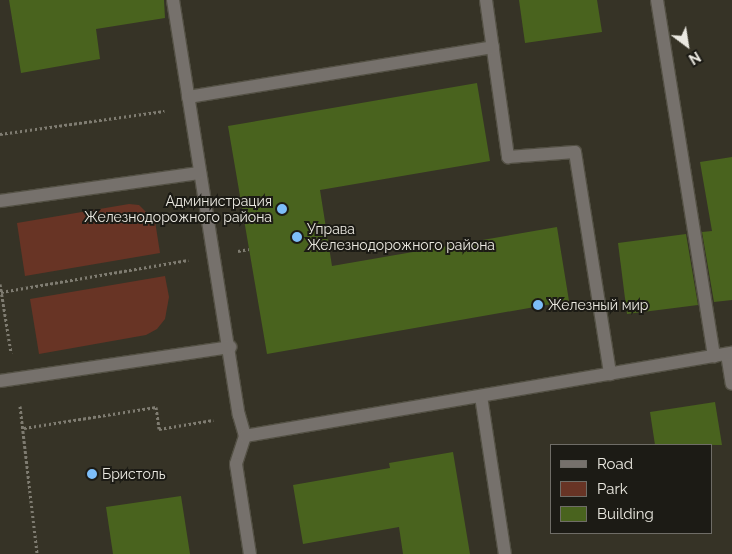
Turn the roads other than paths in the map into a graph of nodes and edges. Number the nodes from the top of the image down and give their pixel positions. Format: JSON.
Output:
{"nodes":[{"id":1,"x":173,"y":0,"type":"edge"},
{"id":2,"x":486,"y":0,"type":"edge"},
{"id":3,"x":658,"y":0,"type":"edge"},
{"id":4,"x":493,"y":47,"type":"junction"},
{"id":5,"x":188,"y":102,"type":"junction"},
{"id":6,"x":200,"y":173,"type":"junction"},
{"id":7,"x":0,"y":201,"type":"edge"},
{"id":8,"x":231,"y":347,"type":"junction"},
{"id":9,"x":724,"y":354,"type":"edge"},
{"id":10,"x":610,"y":374,"type":"junction"},
{"id":11,"x":0,"y":381,"type":"edge"},
{"id":12,"x":732,"y":384,"type":"edge"},
{"id":13,"x":480,"y":396,"type":"junction"},
{"id":14,"x":245,"y":436,"type":"junction"},
{"id":15,"x":250,"y":554,"type":"edge"},
{"id":16,"x":505,"y":554,"type":"edge"}],
"edges":[{"from":1,"to":5,"type":"lane"},
{"from":2,"to":4,"type":"lane"},
{"from":3,"to":9,"type":"lane"},
{"from":4,"to":5,"type":"lane"},
{"from":4,"to":10,"type":"lane"},
{"from":5,"to":6,"type":"lane"},
{"from":6,"to":7,"type":"lane"},
{"from":6,"to":8,"type":"lane"},
{"from":8,"to":11,"type":"lane"},
{"from":8,"to":14,"type":"lane"},
{"from":9,"to":10,"type":"lane"},
{"from":9,"to":12,"type":"lane"},
{"from":10,"to":13,"type":"lane"},
{"from":13,"to":14,"type":"lane"},
{"from":13,"to":16,"type":"lane"},
{"from":14,"to":15,"type":"lane"}]}
